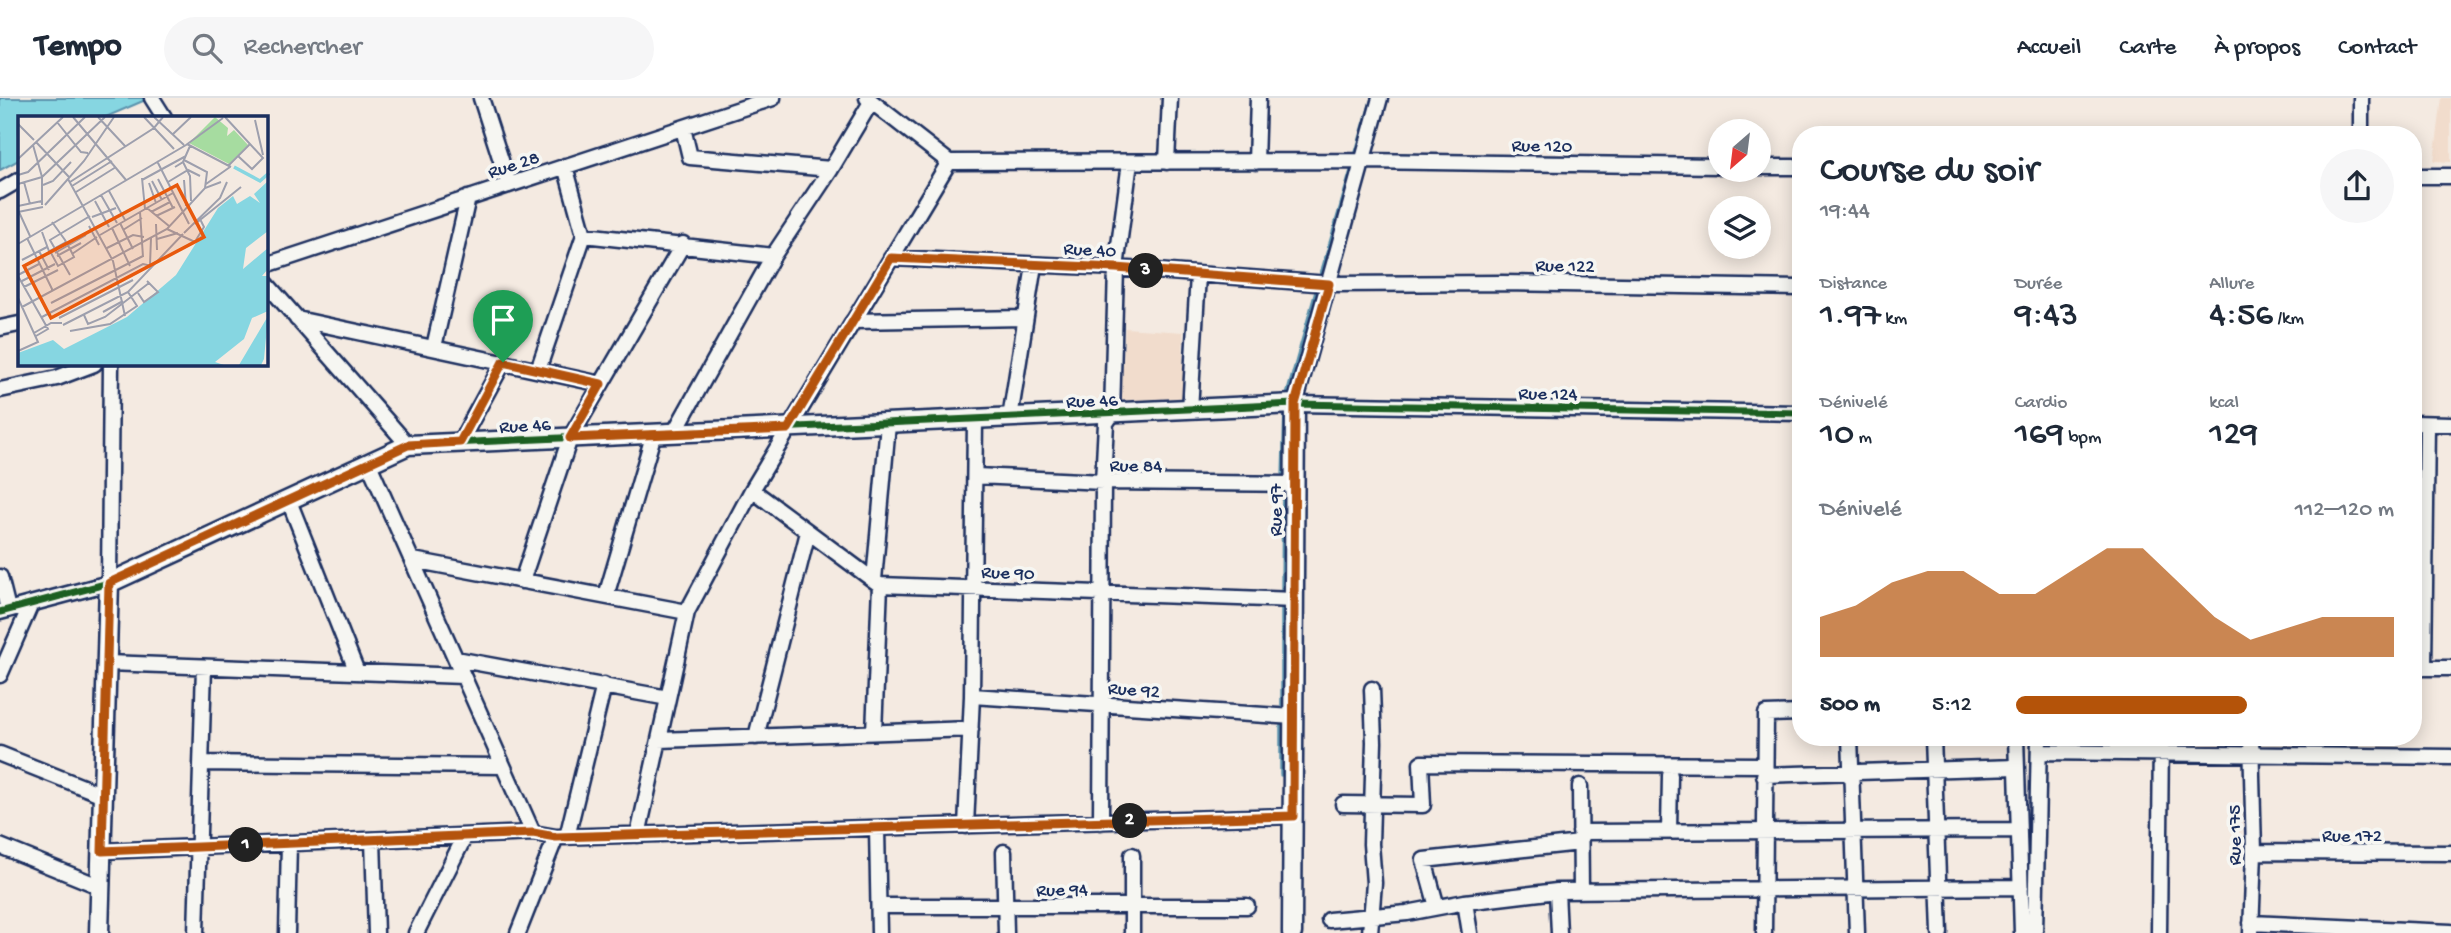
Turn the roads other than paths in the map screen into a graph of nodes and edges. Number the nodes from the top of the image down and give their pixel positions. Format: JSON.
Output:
{"nodes":[{"id":1,"x":152,"y":98,"type":"edge"},
{"id":2,"x":481,"y":98,"type":"edge"},
{"id":3,"x":773,"y":98,"type":"edge"},
{"id":4,"x":1170,"y":98,"type":"edge"},
{"id":5,"x":1258,"y":98,"type":"edge"},
{"id":6,"x":1380,"y":98,"type":"edge"},
{"id":7,"x":2361,"y":98,"type":"edge"},
{"id":8,"x":869,"y":100,"type":"edge"},
{"id":9,"x":162,"y":116,"type":"edge"},
{"id":10,"x":2361,"y":126,"type":"edge"},
{"id":11,"x":683,"y":128,"type":"junction"},
{"id":12,"x":1363,"y":161,"type":"junction"},
{"id":13,"x":949,"y":162,"type":"junction"},
{"id":14,"x":1130,"y":162,"type":"junction"},
{"id":15,"x":1167,"y":162,"type":"junction"},
{"id":16,"x":1256,"y":162,"type":"junction"},
{"id":17,"x":565,"y":166,"type":"junction"},
{"id":18,"x":1708,"y":166,"type":"edge"},
{"id":19,"x":1771,"y":167,"type":"edge"},
{"id":20,"x":1792,"y":167,"type":"edge"},
{"id":21,"x":831,"y":169,"type":"junction"},
{"id":22,"x":2422,"y":176,"type":"edge"},
{"id":23,"x":2451,"y":176,"type":"edge"},
{"id":24,"x":18,"y":181,"type":"edge"},
{"id":25,"x":509,"y":185,"type":"junction"},
{"id":26,"x":0,"y":191,"type":"edge"},
{"id":27,"x":468,"y":198,"type":"junction"},
{"id":28,"x":584,"y":235,"type":"junction"},
{"id":29,"x":683,"y":244,"type":"junction"},
{"id":30,"x":773,"y":256,"type":"junction"},
{"id":31,"x":891,"y":258,"type":"junction"},
{"id":32,"x":268,"y":264,"type":"edge"},
{"id":33,"x":1034,"y":265,"type":"junction"},
{"id":34,"x":1116,"y":268,"type":"junction"},
{"id":35,"x":1198,"y":275,"type":"junction"},
{"id":36,"x":1329,"y":284,"type":"junction"},
{"id":37,"x":268,"y":285,"type":"edge"},
{"id":38,"x":1792,"y":288,"type":"edge"},
{"id":39,"x":1026,"y":318,"type":"junction"},
{"id":40,"x":298,"y":319,"type":"junction"},
{"id":41,"x":853,"y":321,"type":"junction"},
{"id":42,"x":18,"y":324,"type":"edge"},
{"id":43,"x":0,"y":328,"type":"edge"},
{"id":44,"x":434,"y":348,"type":"junction"},
{"id":45,"x":503,"y":362,"type":"junction"},
{"id":46,"x":89,"y":366,"type":"edge"},
{"id":47,"x":111,"y":366,"type":"edge"},
{"id":48,"x":538,"y":370,"type":"junction"},
{"id":49,"x":601,"y":384,"type":"junction"},
{"id":50,"x":0,"y":390,"type":"edge"},
{"id":51,"x":1295,"y":404,"type":"junction"},
{"id":52,"x":1190,"y":410,"type":"junction"},
{"id":53,"x":1792,"y":413,"type":"edge"},
{"id":54,"x":1112,"y":414,"type":"junction"},
{"id":55,"x":1010,"y":418,"type":"junction"},
{"id":56,"x":975,"y":419,"type":"junction"},
{"id":57,"x":888,"y":424,"type":"junction"},
{"id":58,"x":2422,"y":424,"type":"edge"},
{"id":59,"x":2451,"y":424,"type":"edge"},
{"id":60,"x":788,"y":429,"type":"junction"},
{"id":61,"x":654,"y":433,"type":"junction"},
{"id":62,"x":674,"y":433,"type":"junction"},
{"id":63,"x":570,"y":438,"type":"junction"},
{"id":64,"x":460,"y":442,"type":"junction"},
{"id":65,"x":408,"y":445,"type":"junction"},
{"id":66,"x":369,"y":464,"type":"junction"},
{"id":67,"x":976,"y":475,"type":"junction"},
{"id":68,"x":1103,"y":482,"type":"junction"},
{"id":69,"x":1295,"y":484,"type":"junction"},
{"id":70,"x":752,"y":491,"type":"junction"},
{"id":71,"x":289,"y":501,"type":"junction"},
{"id":72,"x":808,"y":532,"type":"junction"},
{"id":73,"x":413,"y":560,"type":"junction"},
{"id":74,"x":0,"y":577,"type":"edge"},
{"id":75,"x":522,"y":581,"type":"junction"},
{"id":76,"x":109,"y":583,"type":"junction"},
{"id":77,"x":877,"y":583,"type":"junction"},
{"id":78,"x":974,"y":589,"type":"junction"},
{"id":79,"x":1101,"y":594,"type":"junction"},
{"id":80,"x":606,"y":596,"type":"junction"},
{"id":81,"x":1286,"y":600,"type":"junction"},
{"id":82,"x":32,"y":604,"type":"junction"},
{"id":83,"x":4,"y":611,"type":"edge"},
{"id":84,"x":687,"y":612,"type":"junction"},
{"id":85,"x":456,"y":659,"type":"junction"},
{"id":86,"x":107,"y":663,"type":"junction"},
{"id":87,"x":204,"y":667,"type":"junction"},
{"id":88,"x":2422,"y":668,"type":"edge"},
{"id":89,"x":2451,"y":668,"type":"edge"},
{"id":90,"x":357,"y":672,"type":"junction"},
{"id":91,"x":0,"y":675,"type":"edge"},
{"id":92,"x":463,"y":676,"type":"junction"},
{"id":93,"x":604,"y":685,"type":"junction"},
{"id":94,"x":1372,"y":688,"type":"dead end"},
{"id":95,"x":972,"y":696,"type":"junction"},
{"id":96,"x":668,"y":698,"type":"junction"},
{"id":97,"x":1102,"y":705,"type":"junction"},
{"id":98,"x":1792,"y":713,"type":"edge"},
{"id":99,"x":1285,"y":717,"type":"junction"},
{"id":100,"x":971,"y":729,"type":"junction"},
{"id":101,"x":874,"y":732,"type":"junction"},
{"id":102,"x":757,"y":737,"type":"junction"},
{"id":103,"x":659,"y":740,"type":"junction"},
{"id":104,"x":1851,"y":746,"type":"edge"},
{"id":105,"x":1933,"y":746,"type":"edge"},
{"id":106,"x":2017,"y":746,"type":"edge"},
{"id":107,"x":2039,"y":746,"type":"edge"},
{"id":108,"x":2161,"y":746,"type":"edge"},
{"id":109,"x":2251,"y":746,"type":"edge"},
{"id":110,"x":2039,"y":752,"type":"junction"},
{"id":111,"x":2161,"y":752,"type":"junction"},
{"id":112,"x":0,"y":754,"type":"edge"},
{"id":113,"x":2251,"y":754,"type":"junction"},
{"id":114,"x":2451,"y":757,"type":"edge"},
{"id":115,"x":201,"y":763,"type":"junction"},
{"id":116,"x":503,"y":766,"type":"junction"},
{"id":117,"x":2018,"y":768,"type":"junction"},
{"id":118,"x":1764,"y":770,"type":"junction"},
{"id":119,"x":1934,"y":770,"type":"junction"},
{"id":120,"x":1852,"y":772,"type":"junction"},
{"id":121,"x":1670,"y":775,"type":"dead end"},
{"id":122,"x":1580,"y":786,"type":"dead end"},
{"id":123,"x":103,"y":795,"type":"junction"},
{"id":124,"x":1343,"y":804,"type":"dead end"},
{"id":125,"x":1373,"y":805,"type":"junction"},
{"id":126,"x":1293,"y":816,"type":"junction"},
{"id":127,"x":1101,"y":822,"type":"junction"},
{"id":128,"x":966,"y":826,"type":"junction"},
{"id":129,"x":877,"y":828,"type":"junction"},
{"id":130,"x":2019,"y":830,"type":"junction"},
{"id":131,"x":1765,"y":831,"type":"junction"},
{"id":132,"x":1854,"y":831,"type":"junction"},
{"id":133,"x":1936,"y":831,"type":"junction"},
{"id":134,"x":1669,"y":832,"type":"junction"},
{"id":135,"x":533,"y":833,"type":"junction"},
{"id":136,"x":638,"y":835,"type":"junction"},
{"id":137,"x":465,"y":836,"type":"junction"},
{"id":138,"x":561,"y":837,"type":"junction"},
{"id":139,"x":1580,"y":837,"type":"junction"},
{"id":140,"x":373,"y":839,"type":"junction"},
{"id":141,"x":289,"y":843,"type":"junction"},
{"id":142,"x":0,"y":846,"type":"edge"},
{"id":143,"x":199,"y":847,"type":"junction"},
{"id":144,"x":102,"y":851,"type":"junction"},
{"id":145,"x":1004,"y":852,"type":"dead end"},
{"id":146,"x":2253,"y":852,"type":"junction"},
{"id":147,"x":2451,"y":853,"type":"edge"},
{"id":148,"x":1132,"y":855,"type":"dead end"},
{"id":149,"x":101,"y":887,"type":"junction"},
{"id":150,"x":2021,"y":887,"type":"junction"},
{"id":151,"x":1939,"y":888,"type":"junction"},
{"id":152,"x":1856,"y":889,"type":"junction"},
{"id":153,"x":1764,"y":890,"type":"junction"},
{"id":154,"x":1557,"y":891,"type":"junction"},
{"id":155,"x":1581,"y":891,"type":"junction"},
{"id":156,"x":1465,"y":902,"type":"junction"},
{"id":157,"x":879,"y":906,"type":"junction"},
{"id":158,"x":1132,"y":906,"type":"junction"},
{"id":159,"x":1247,"y":906,"type":"dead end"},
{"id":160,"x":1437,"y":907,"type":"junction"},
{"id":161,"x":1005,"y":908,"type":"junction"},
{"id":162,"x":1370,"y":917,"type":"junction"},
{"id":163,"x":1329,"y":920,"type":"dead end"},
{"id":164,"x":2251,"y":928,"type":"edge"},
{"id":165,"x":2451,"y":932,"type":"edge"},
{"id":166,"x":92,"y":933,"type":"edge"},
{"id":167,"x":99,"y":933,"type":"edge"},
{"id":168,"x":196,"y":933,"type":"edge"},
{"id":169,"x":287,"y":933,"type":"edge"},
{"id":170,"x":376,"y":933,"type":"edge"},
{"id":171,"x":416,"y":933,"type":"edge"},
{"id":172,"x":518,"y":933,"type":"edge"},
{"id":173,"x":879,"y":933,"type":"edge"},
{"id":174,"x":1006,"y":933,"type":"edge"},
{"id":175,"x":1132,"y":933,"type":"edge"},
{"id":176,"x":1292,"y":933,"type":"edge"},
{"id":177,"x":1370,"y":933,"type":"edge"},
{"id":178,"x":1470,"y":933,"type":"edge"},
{"id":179,"x":1559,"y":933,"type":"edge"},
{"id":180,"x":1764,"y":933,"type":"edge"},
{"id":181,"x":1857,"y":933,"type":"edge"},
{"id":182,"x":1940,"y":933,"type":"edge"},
{"id":183,"x":2022,"y":933,"type":"edge"},
{"id":184,"x":2035,"y":933,"type":"edge"},
{"id":185,"x":2159,"y":933,"type":"edge"}],
"edges":[{"from":1,"to":9,"type":"street"},
{"from":2,"to":25,"type":"street"},
{"from":3,"to":11,"type":"street","name":"Rue 28"},
{"from":4,"to":15,"type":"street"},
{"from":5,"to":16,"type":"street"},
{"from":6,"to":12,"type":"street","name":"Rue 97"},
{"from":7,"to":10,"type":"street"},
{"from":8,"to":13,"type":"street"},
{"from":8,"to":21,"type":"street"},
{"from":11,"to":17,"type":"street","name":"Rue 28"},
{"from":11,"to":21,"type":"street"},
{"from":12,"to":16,"type":"street","name":"Rue 120"},
{"from":12,"to":18,"type":"street","name":"Rue 120"},
{"from":12,"to":36,"type":"street","name":"Rue 97"},
{"from":13,"to":14,"type":"street","name":"Rue 120"},
{"from":13,"to":31,"type":"street"},
{"from":14,"to":15,"type":"street","name":"Rue 120"},
{"from":14,"to":34,"type":"street"},
{"from":15,"to":16,"type":"street","name":"Rue 120"},
{"from":17,"to":25,"type":"street","name":"Rue 28"},
{"from":17,"to":28,"type":"street"},
{"from":19,"to":20,"type":"street"},
{"from":21,"to":30,"type":"street"},
{"from":22,"to":23,"type":"street"},
{"from":24,"to":26,"type":"street"},
{"from":25,"to":27,"type":"street","name":"Rue 28"},
{"from":27,"to":32,"type":"street","name":"Rue 28"},
{"from":27,"to":44,"type":"street"},
{"from":28,"to":29,"type":"street"},
{"from":28,"to":48,"type":"street"},
{"from":29,"to":30,"type":"street"},
{"from":29,"to":49,"type":"street"},
{"from":30,"to":62,"type":"street"},
{"from":31,"to":33,"type":"street","name":"Rue 40"},
{"from":31,"to":41,"type":"street"},
{"from":33,"to":34,"type":"street","name":"Rue 40"},
{"from":33,"to":39,"type":"street"},
{"from":34,"to":35,"type":"street","name":"Rue 40"},
{"from":34,"to":54,"type":"street"},
{"from":35,"to":36,"type":"street","name":"Rue 40"},
{"from":35,"to":52,"type":"street"},
{"from":36,"to":38,"type":"street","name":"Rue 122"},
{"from":36,"to":51,"type":"street","name":"Rue 97"},
{"from":37,"to":40,"type":"street"},
{"from":39,"to":41,"type":"street"},
{"from":39,"to":55,"type":"street"},
{"from":40,"to":44,"type":"street"},
{"from":40,"to":65,"type":"street"},
{"from":41,"to":60,"type":"street"},
{"from":42,"to":43,"type":"street"},
{"from":44,"to":45,"type":"street"},
{"from":45,"to":48,"type":"street"},
{"from":45,"to":64,"type":"street"},
{"from":46,"to":50,"type":"street"},
{"from":47,"to":76,"type":"street"},
{"from":48,"to":49,"type":"street"},
{"from":49,"to":63,"type":"street"},
{"from":51,"to":52,"type":"street","name":"Rue 46"},
{"from":51,"to":53,"type":"street","name":"Rue 124"},
{"from":51,"to":69,"type":"street","name":"Rue 97"},
{"from":52,"to":54,"type":"street","name":"Rue 46"},
{"from":54,"to":55,"type":"street","name":"Rue 46"},
{"from":54,"to":68,"type":"street"},
{"from":55,"to":56,"type":"street","name":"Rue 46"},
{"from":56,"to":57,"type":"street","name":"Rue 46"},
{"from":56,"to":67,"type":"street"},
{"from":57,"to":60,"type":"street","name":"Rue 46"},
{"from":57,"to":77,"type":"street"},
{"from":58,"to":59,"type":"street"},
{"from":60,"to":62,"type":"street","name":"Rue 46"},
{"from":60,"to":70,"type":"street"},
{"from":61,"to":62,"type":"street","name":"Rue 46"},
{"from":61,"to":63,"type":"street","name":"Rue 46"},
{"from":61,"to":80,"type":"street"},
{"from":63,"to":64,"type":"street","name":"Rue 46"},
{"from":63,"to":75,"type":"street"},
{"from":64,"to":65,"type":"street","name":"Rue 46"},
{"from":65,"to":66,"type":"street","name":"Rue 46"},
{"from":66,"to":71,"type":"street","name":"Rue 46"},
{"from":66,"to":73,"type":"street"},
{"from":67,"to":68,"type":"street","name":"Rue 84"},
{"from":67,"to":78,"type":"street"},
{"from":68,"to":69,"type":"street","name":"Rue 84"},
{"from":68,"to":79,"type":"street"},
{"from":69,"to":81,"type":"street","name":"Rue 97"},
{"from":70,"to":72,"type":"street"},
{"from":70,"to":84,"type":"street"},
{"from":71,"to":76,"type":"street","name":"Rue 46"},
{"from":71,"to":90,"type":"street"},
{"from":72,"to":77,"type":"street"},
{"from":72,"to":102,"type":"street"},
{"from":73,"to":75,"type":"street"},
{"from":73,"to":85,"type":"street"},
{"from":74,"to":83,"type":"street"},
{"from":75,"to":80,"type":"street"},
{"from":76,"to":82,"type":"street","name":"Rue 46"},
{"from":76,"to":86,"type":"street"},
{"from":77,"to":78,"type":"street","name":"Rue 90"},
{"from":77,"to":101,"type":"street"},
{"from":78,"to":79,"type":"street","name":"Rue 90"},
{"from":78,"to":95,"type":"street"},
{"from":79,"to":81,"type":"street","name":"Rue 90"},
{"from":79,"to":97,"type":"street"},
{"from":80,"to":84,"type":"street"},
{"from":81,"to":99,"type":"street","name":"Rue 97"},
{"from":82,"to":83,"type":"street","name":"Rue 46"},
{"from":82,"to":91,"type":"street"},
{"from":84,"to":96,"type":"street"},
{"from":85,"to":92,"type":"street"},
{"from":85,"to":93,"type":"street"},
{"from":86,"to":87,"type":"street"},
{"from":86,"to":123,"type":"street"},
{"from":87,"to":90,"type":"street"},
{"from":87,"to":115,"type":"street"},
{"from":88,"to":89,"type":"street"},
{"from":90,"to":92,"type":"street"},
{"from":92,"to":116,"type":"street"},
{"from":93,"to":96,"type":"street"},
{"from":93,"to":138,"type":"street"},
{"from":94,"to":125,"type":"street"},
{"from":95,"to":97,"type":"street","name":"Rue 92"},
{"from":95,"to":100,"type":"street"},
{"from":96,"to":103,"type":"street"},
{"from":97,"to":99,"type":"street","name":"Rue 92"},
{"from":97,"to":127,"type":"street"},
{"from":98,"to":118,"type":"street"},
{"from":99,"to":126,"type":"street","name":"Rue 97"},
{"from":100,"to":101,"type":"street"},
{"from":100,"to":128,"type":"street"},
{"from":101,"to":102,"type":"street"},
{"from":102,"to":103,"type":"street"},
{"from":103,"to":136,"type":"street"},
{"from":104,"to":120,"type":"street"},
{"from":105,"to":119,"type":"street"},
{"from":106,"to":117,"type":"street"},
{"from":107,"to":110,"type":"street"},
{"from":108,"to":111,"type":"street"},
{"from":109,"to":113,"type":"street","name":"Rue 175"},
{"from":110,"to":111,"type":"street"},
{"from":110,"to":184,"type":"street"},
{"from":111,"to":113,"type":"street"},
{"from":111,"to":185,"type":"street"},
{"from":112,"to":123,"type":"street"},
{"from":113,"to":114,"type":"street"},
{"from":113,"to":146,"type":"street","name":"Rue 175"},
{"from":115,"to":116,"type":"street"},
{"from":115,"to":143,"type":"street"},
{"from":116,"to":135,"type":"street"},
{"from":117,"to":119,"type":"street"},
{"from":117,"to":130,"type":"street"},
{"from":118,"to":120,"type":"street"},
{"from":118,"to":125,"type":"street"},
{"from":118,"to":131,"type":"street"},
{"from":119,"to":120,"type":"street"},
{"from":119,"to":133,"type":"street"},
{"from":120,"to":132,"type":"street"},
{"from":121,"to":134,"type":"street"},
{"from":122,"to":139,"type":"street"},
{"from":123,"to":144,"type":"street"},
{"from":124,"to":125,"type":"street"},
{"from":125,"to":162,"type":"street"},
{"from":126,"to":127,"type":"street"},
{"from":126,"to":176,"type":"street","name":"Rue 97"},
{"from":127,"to":128,"type":"street"},
{"from":128,"to":129,"type":"street"},
{"from":129,"to":136,"type":"street"},
{"from":129,"to":157,"type":"street"},
{"from":130,"to":133,"type":"street"},
{"from":130,"to":150,"type":"street"},
{"from":131,"to":132,"type":"street"},
{"from":131,"to":134,"type":"street"},
{"from":131,"to":153,"type":"street"},
{"from":132,"to":133,"type":"street"},
{"from":132,"to":152,"type":"street"},
{"from":133,"to":151,"type":"street"},
{"from":134,"to":139,"type":"street"},
{"from":135,"to":137,"type":"street"},
{"from":135,"to":138,"type":"street"},
{"from":136,"to":138,"type":"street"},
{"from":137,"to":140,"type":"street"},
{"from":137,"to":171,"type":"street"},
{"from":138,"to":172,"type":"street"},
{"from":139,"to":155,"type":"street"},
{"from":139,"to":160,"type":"street"},
{"from":140,"to":141,"type":"street"},
{"from":140,"to":170,"type":"street"},
{"from":141,"to":143,"type":"street"},
{"from":141,"to":169,"type":"street"},
{"from":142,"to":149,"type":"street"},
{"from":143,"to":144,"type":"street"},
{"from":143,"to":168,"type":"street"},
{"from":144,"to":149,"type":"street"},
{"from":145,"to":161,"type":"street"},
{"from":146,"to":147,"type":"street","name":"Rue 172"},
{"from":146,"to":164,"type":"street","name":"Rue 175"},
{"from":148,"to":158,"type":"street"},
{"from":149,"to":167,"type":"street"},
{"from":150,"to":151,"type":"street"},
{"from":150,"to":183,"type":"street"},
{"from":151,"to":152,"type":"street"},
{"from":151,"to":182,"type":"street"},
{"from":152,"to":153,"type":"street"},
{"from":152,"to":181,"type":"street"},
{"from":153,"to":155,"type":"street"},
{"from":153,"to":180,"type":"street"},
{"from":154,"to":155,"type":"street"},
{"from":154,"to":156,"type":"street"},
{"from":154,"to":179,"type":"street"},
{"from":156,"to":160,"type":"street"},
{"from":156,"to":178,"type":"street"},
{"from":157,"to":161,"type":"street","name":"Rue 94"},
{"from":157,"to":173,"type":"street"},
{"from":158,"to":159,"type":"street","name":"Rue 94"},
{"from":158,"to":161,"type":"street","name":"Rue 94"},
{"from":158,"to":175,"type":"street"},
{"from":160,"to":162,"type":"street"},
{"from":161,"to":174,"type":"street"},
{"from":162,"to":163,"type":"street"},
{"from":162,"to":177,"type":"street"},
{"from":164,"to":165,"type":"street"},
{"from":166,"to":167,"type":"street"}]}
